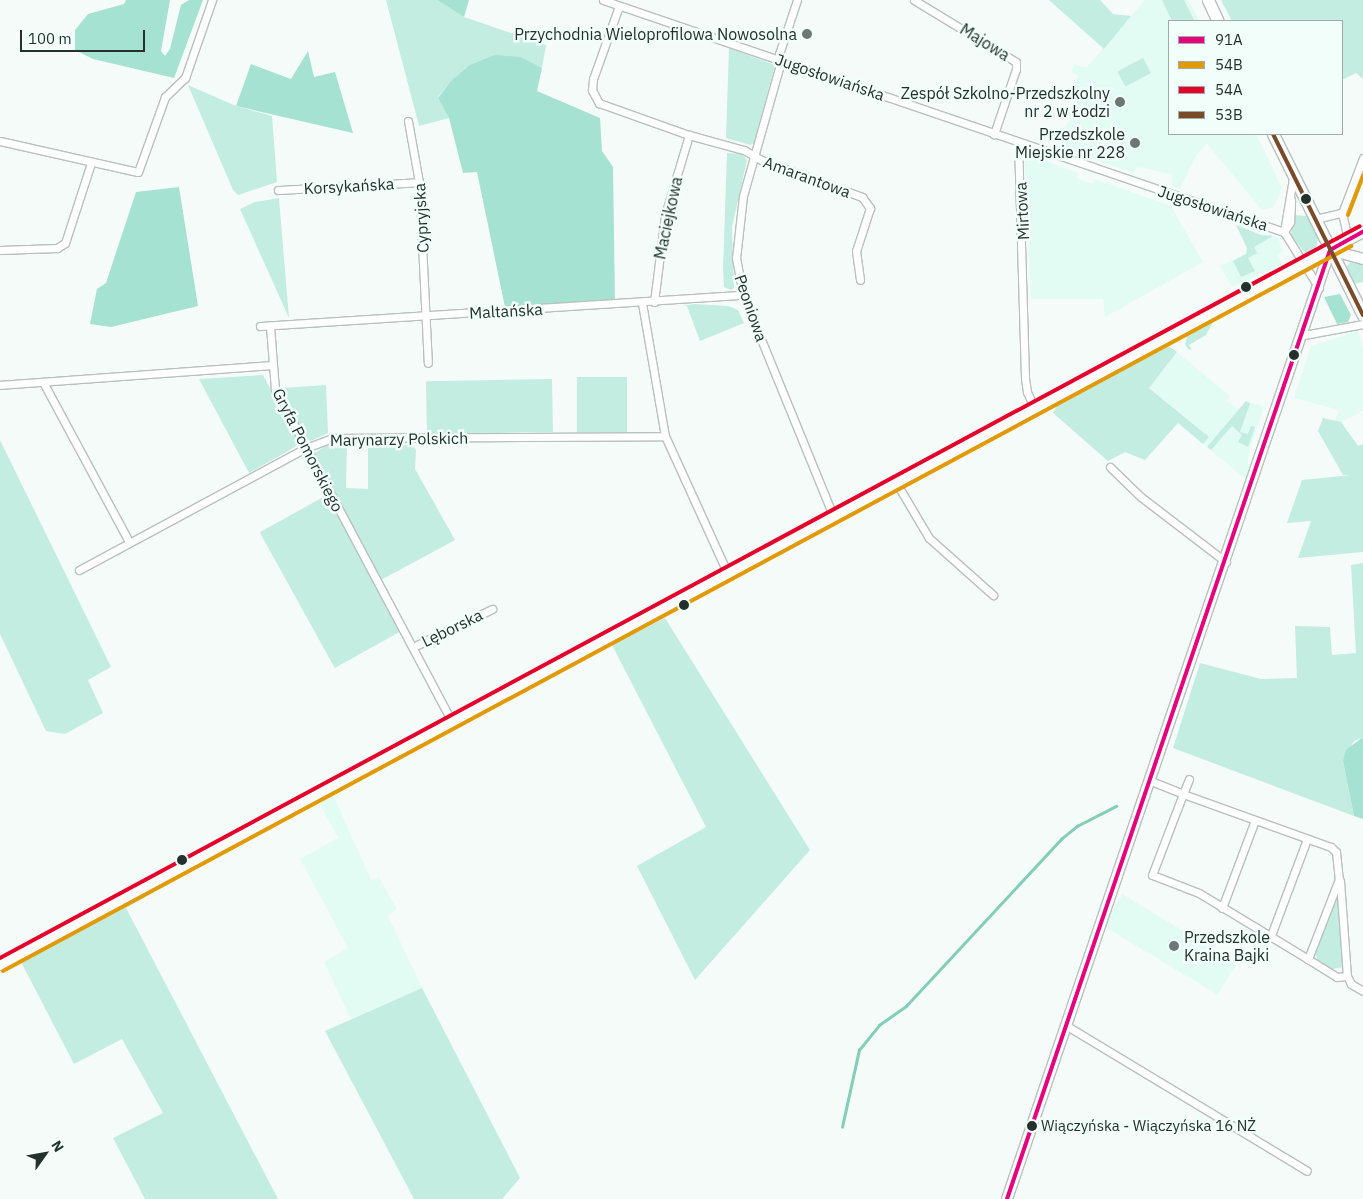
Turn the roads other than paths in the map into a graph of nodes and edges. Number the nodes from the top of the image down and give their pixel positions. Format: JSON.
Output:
{"nodes":[{"id":1,"x":212,"y":0,"type":"edge"},
{"id":2,"x":603,"y":0,"type":"edge"},
{"id":3,"x":797,"y":0,"type":"edge"},
{"id":4,"x":914,"y":0,"type":"edge"},
{"id":5,"x":1208,"y":0,"type":"edge"},
{"id":6,"x":620,"y":6,"type":"junction"},
{"id":7,"x":1218,"y":20,"type":"edge"},
{"id":8,"x":779,"y":60,"type":"junction"},
{"id":9,"x":408,"y":121,"type":"dead end"},
{"id":10,"x":994,"y":134,"type":"junction"},
{"id":11,"x":689,"y":135,"type":"junction"},
{"id":12,"x":1274,"y":135,"type":"edge"},
{"id":13,"x":0,"y":140,"type":"edge"},
{"id":14,"x":1018,"y":142,"type":"junction"},
{"id":15,"x":754,"y":156,"type":"junction"},
{"id":16,"x":1363,"y":158,"type":"edge"},
{"id":17,"x":91,"y":163,"type":"junction"},
{"id":18,"x":1294,"y":175,"type":"junction"},
{"id":19,"x":419,"y":182,"type":"junction"},
{"id":20,"x":278,"y":190,"type":"dead end"},
{"id":21,"x":1342,"y":214,"type":"junction"},
{"id":22,"x":1315,"y":220,"type":"junction"},
{"id":23,"x":1284,"y":232,"type":"junction"},
{"id":24,"x":1363,"y":232,"type":"edge"},
{"id":25,"x":1348,"y":240,"type":"junction"},
{"id":26,"x":0,"y":250,"type":"edge"},
{"id":27,"x":1330,"y":250,"type":"junction"},
{"id":28,"x":1363,"y":259,"type":"edge"},
{"id":29,"x":1304,"y":264,"type":"junction"},
{"id":30,"x":860,"y":280,"type":"dead end"},
{"id":31,"x":1319,"y":288,"type":"junction"},
{"id":32,"x":743,"y":295,"type":"junction"},
{"id":33,"x":654,"y":302,"type":"junction"},
{"id":34,"x":642,"y":303,"type":"junction"},
{"id":35,"x":1363,"y":315,"type":"edge"},
{"id":36,"x":425,"y":316,"type":"junction"},
{"id":37,"x":1363,"y":324,"type":"edge"},
{"id":38,"x":260,"y":326,"type":"dead end"},
{"id":39,"x":270,"y":326,"type":"junction"},
{"id":40,"x":1304,"y":335,"type":"junction"},
{"id":41,"x":428,"y":363,"type":"dead end"},
{"id":42,"x":272,"y":365,"type":"junction"},
{"id":43,"x":43,"y":382,"type":"junction"},
{"id":44,"x":0,"y":385,"type":"edge"},
{"id":45,"x":1035,"y":409,"type":"junction"},
{"id":46,"x":665,"y":436,"type":"junction"},
{"id":47,"x":306,"y":448,"type":"junction"},
{"id":48,"x":1110,"y":467,"type":"dead end"},
{"id":49,"x":897,"y":484,"type":"junction"},
{"id":50,"x":834,"y":518,"type":"junction"},
{"id":51,"x":129,"y":542,"type":"junction"},
{"id":52,"x":1226,"y":562,"type":"junction"},
{"id":53,"x":79,"y":570,"type":"dead end"},
{"id":54,"x":728,"y":574,"type":"junction"},
{"id":55,"x":993,"y":595,"type":"dead end"},
{"id":56,"x":492,"y":609,"type":"dead end"},
{"id":57,"x":413,"y":647,"type":"junction"},
{"id":58,"x":452,"y":722,"type":"junction"},
{"id":59,"x":1188,"y":779,"type":"dead end"},
{"id":60,"x":1152,"y":781,"type":"junction"},
{"id":61,"x":1183,"y":794,"type":"junction"},
{"id":62,"x":1255,"y":820,"type":"junction"},
{"id":63,"x":1307,"y":839,"type":"junction"},
{"id":64,"x":1339,"y":879,"type":"junction"},
{"id":65,"x":1222,"y":908,"type":"junction"},
{"id":66,"x":1270,"y":938,"type":"junction"},
{"id":67,"x":1308,"y":959,"type":"junction"},
{"id":68,"x":0,"y":964,"type":"edge"},
{"id":69,"x":1347,"y":976,"type":"junction"},
{"id":70,"x":1363,"y":991,"type":"edge"},
{"id":71,"x":1067,"y":1026,"type":"junction"},
{"id":72,"x":1307,"y":1171,"type":"dead end"},
{"id":73,"x":1007,"y":1199,"type":"edge"}],
"edges":[{"from":1,"to":17,"type":"street"},
{"from":2,"to":6,"type":"street","name":"Jugosłowiańska"},
{"from":3,"to":8,"type":"street","name":"Peoniowa"},
{"from":4,"to":10,"type":"street","name":"Majowa"},
{"from":5,"to":7,"type":"main road"},
{"from":6,"to":8,"type":"street","name":"Jugosłowiańska"},
{"from":6,"to":11,"type":"street"},
{"from":8,"to":10,"type":"street","name":"Jugosłowiańska"},
{"from":8,"to":15,"type":"street","name":"Peoniowa"},
{"from":9,"to":19,"type":"street","name":"Cypryjska"},
{"from":10,"to":14,"type":"street","name":"Jugosłowiańska"},
{"from":11,"to":15,"type":"street"},
{"from":11,"to":33,"type":"street","name":"Maciejkowa"},
{"from":12,"to":18,"type":"main road"},
{"from":13,"to":17,"type":"street"},
{"from":14,"to":23,"type":"street","name":"Jugosłowiańska"},
{"from":14,"to":45,"type":"street","name":"Mirtowa"},
{"from":15,"to":30,"type":"street","name":"Amarantowa"},
{"from":15,"to":32,"type":"street","name":"Peoniowa"},
{"from":16,"to":21,"type":"street"},
{"from":17,"to":26,"type":"street"},
{"from":18,"to":22,"type":"main road"},
{"from":18,"to":23,"type":"street"},
{"from":19,"to":20,"type":"street","name":"Korsykańska"},
{"from":19,"to":36,"type":"street","name":"Cypryjska"},
{"from":21,"to":22,"type":"street"},
{"from":21,"to":25,"type":"street"},
{"from":22,"to":27,"type":"main road"},
{"from":23,"to":29,"type":"street"},
{"from":24,"to":25,"type":"street"},
{"from":25,"to":27,"type":"street"},
{"from":27,"to":28,"type":"street"},
{"from":27,"to":29,"type":"street"},
{"from":27,"to":31,"type":"street"},
{"from":27,"to":35,"type":"main road"},
{"from":29,"to":31,"type":"street"},
{"from":29,"to":45,"type":"street"},
{"from":31,"to":40,"type":"street"},
{"from":32,"to":33,"type":"street","name":"Maltańska"},
{"from":32,"to":50,"type":"street","name":"Peoniowa"},
{"from":33,"to":34,"type":"street","name":"Maltańska"},
{"from":34,"to":36,"type":"street","name":"Maltańska"},
{"from":34,"to":46,"type":"street"},
{"from":36,"to":39,"type":"street","name":"Maltańska"},
{"from":36,"to":41,"type":"street","name":"Cypryjska"},
{"from":37,"to":40,"type":"street"},
{"from":38,"to":39,"type":"street","name":"Maltańska"},
{"from":39,"to":42,"type":"street"},
{"from":40,"to":52,"type":"street"},
{"from":42,"to":43,"type":"street","name":"Gryfa Pomorskiego"},
{"from":42,"to":47,"type":"street","name":"Gryfa Pomorskiego"},
{"from":43,"to":44,"type":"street","name":"Gryfa Pomorskiego"},
{"from":43,"to":51,"type":"street"},
{"from":45,"to":49,"type":"street"},
{"from":46,"to":47,"type":"street","name":"Marynarzy Polskich"},
{"from":46,"to":54,"type":"street"},
{"from":47,"to":51,"type":"street","name":"Marynarzy Polskich"},
{"from":47,"to":57,"type":"street","name":"Gryfa Pomorskiego"},
{"from":48,"to":52,"type":"street"},
{"from":49,"to":50,"type":"street"},
{"from":49,"to":55,"type":"street"},
{"from":50,"to":54,"type":"street"},
{"from":51,"to":53,"type":"street","name":"Marynarzy Polskich"},
{"from":52,"to":60,"type":"street"},
{"from":54,"to":58,"type":"street"},
{"from":56,"to":57,"type":"street","name":"Lęborska"},
{"from":57,"to":58,"type":"street","name":"Gryfa Pomorskiego"},
{"from":58,"to":68,"type":"street"},
{"from":59,"to":61,"type":"street"},
{"from":60,"to":61,"type":"street"},
{"from":60,"to":71,"type":"street"},
{"from":61,"to":62,"type":"street"},
{"from":61,"to":65,"type":"street"},
{"from":62,"to":63,"type":"street"},
{"from":62,"to":65,"type":"street"},
{"from":63,"to":64,"type":"street"},
{"from":63,"to":66,"type":"street"},
{"from":64,"to":67,"type":"street"},
{"from":64,"to":69,"type":"street"},
{"from":65,"to":66,"type":"street"},
{"from":66,"to":67,"type":"street"},
{"from":67,"to":69,"type":"street"},
{"from":69,"to":70,"type":"street"},
{"from":71,"to":72,"type":"street"},
{"from":71,"to":73,"type":"street"}]}
